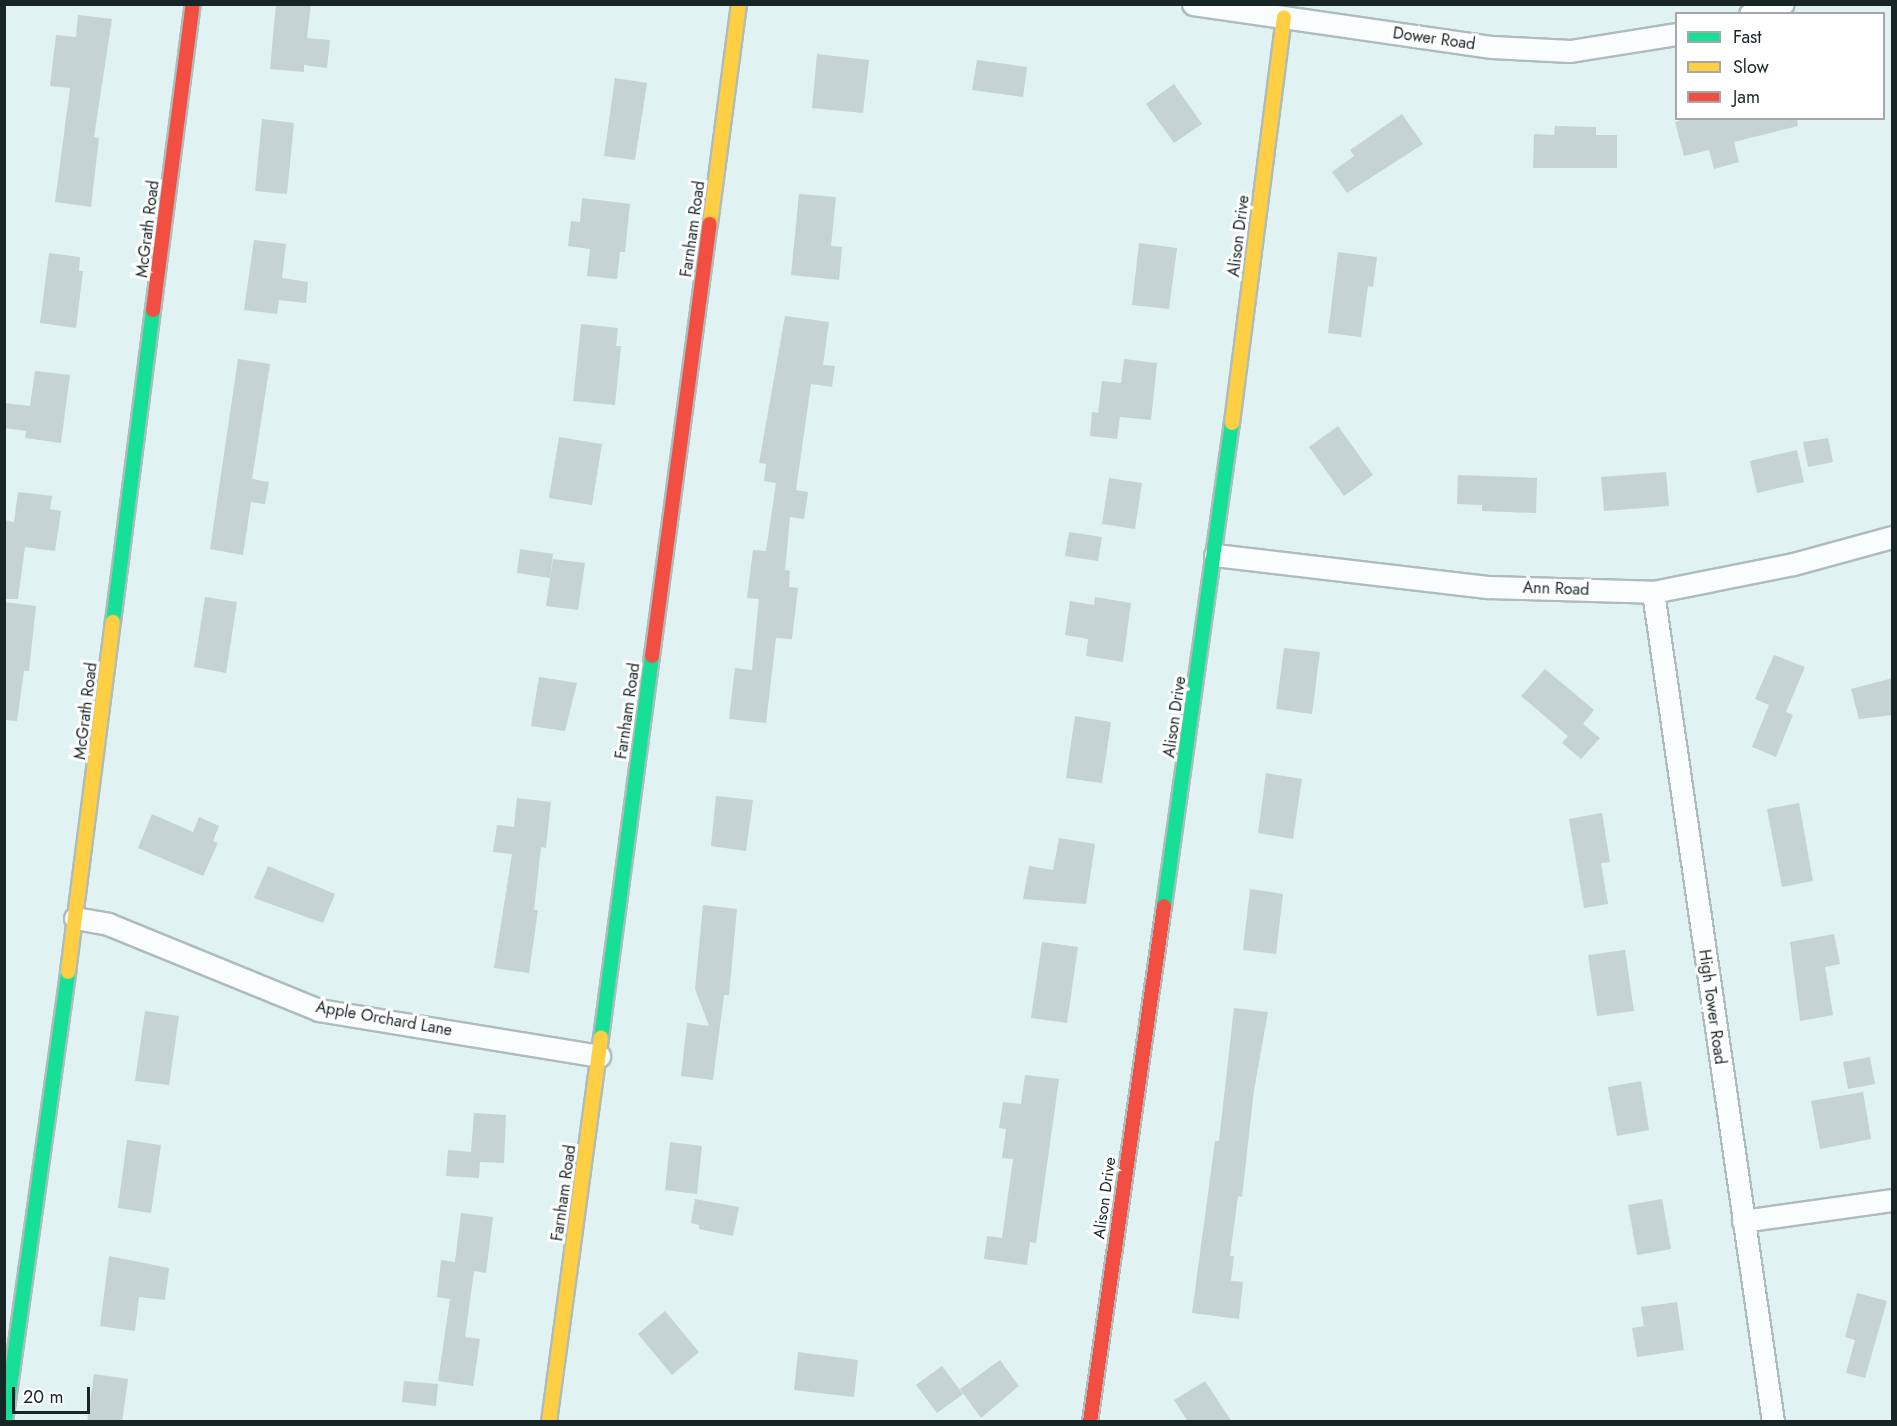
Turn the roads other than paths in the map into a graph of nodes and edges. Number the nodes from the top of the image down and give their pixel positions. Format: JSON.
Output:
{"nodes":[{"id":1,"x":193,"y":4,"type":"edge"},
{"id":2,"x":739,"y":4,"type":"edge"},
{"id":3,"x":1193,"y":4,"type":"edge"},
{"id":4,"x":1782,"y":4,"type":"edge"},
{"id":5,"x":1756,"y":12,"type":"edge"},
{"id":6,"x":1284,"y":17,"type":"junction"},
{"id":7,"x":1675,"y":34,"type":"edge"},
{"id":8,"x":1893,"y":537,"type":"edge"},
{"id":9,"x":1215,"y":555,"type":"junction"},
{"id":10,"x":1653,"y":592,"type":"junction"},
{"id":11,"x":75,"y":918,"type":"junction"},
{"id":12,"x":599,"y":1056,"type":"junction"},
{"id":13,"x":1893,"y":1200,"type":"edge"},
{"id":14,"x":1743,"y":1221,"type":"junction"},
{"id":15,"x":4,"y":1422,"type":"edge"},
{"id":16,"x":549,"y":1422,"type":"edge"},
{"id":17,"x":1090,"y":1422,"type":"edge"},
{"id":18,"x":1773,"y":1422,"type":"edge"}],
"edges":[{"from":1,"to":11,"type":"street","name":"McGrath Road"},
{"from":2,"to":12,"type":"street","name":"Farnham Road"},
{"from":3,"to":6,"type":"street","name":"Dower Road"},
{"from":4,"to":5,"type":"street"},
{"from":6,"to":7,"type":"street","name":"Dower Road"},
{"from":6,"to":9,"type":"street","name":"Alison Drive"},
{"from":8,"to":10,"type":"street","name":"Ann Road"},
{"from":9,"to":10,"type":"street","name":"Ann Road"},
{"from":9,"to":17,"type":"street","name":"Alison Drive"},
{"from":10,"to":14,"type":"street","name":"High Tower Road"},
{"from":11,"to":12,"type":"street","name":"Apple Orchard Lane"},
{"from":11,"to":15,"type":"street","name":"McGrath Road"},
{"from":12,"to":16,"type":"street","name":"Farnham Road"},
{"from":13,"to":14,"type":"street"},
{"from":14,"to":18,"type":"street","name":"High Tower Road"}]}
